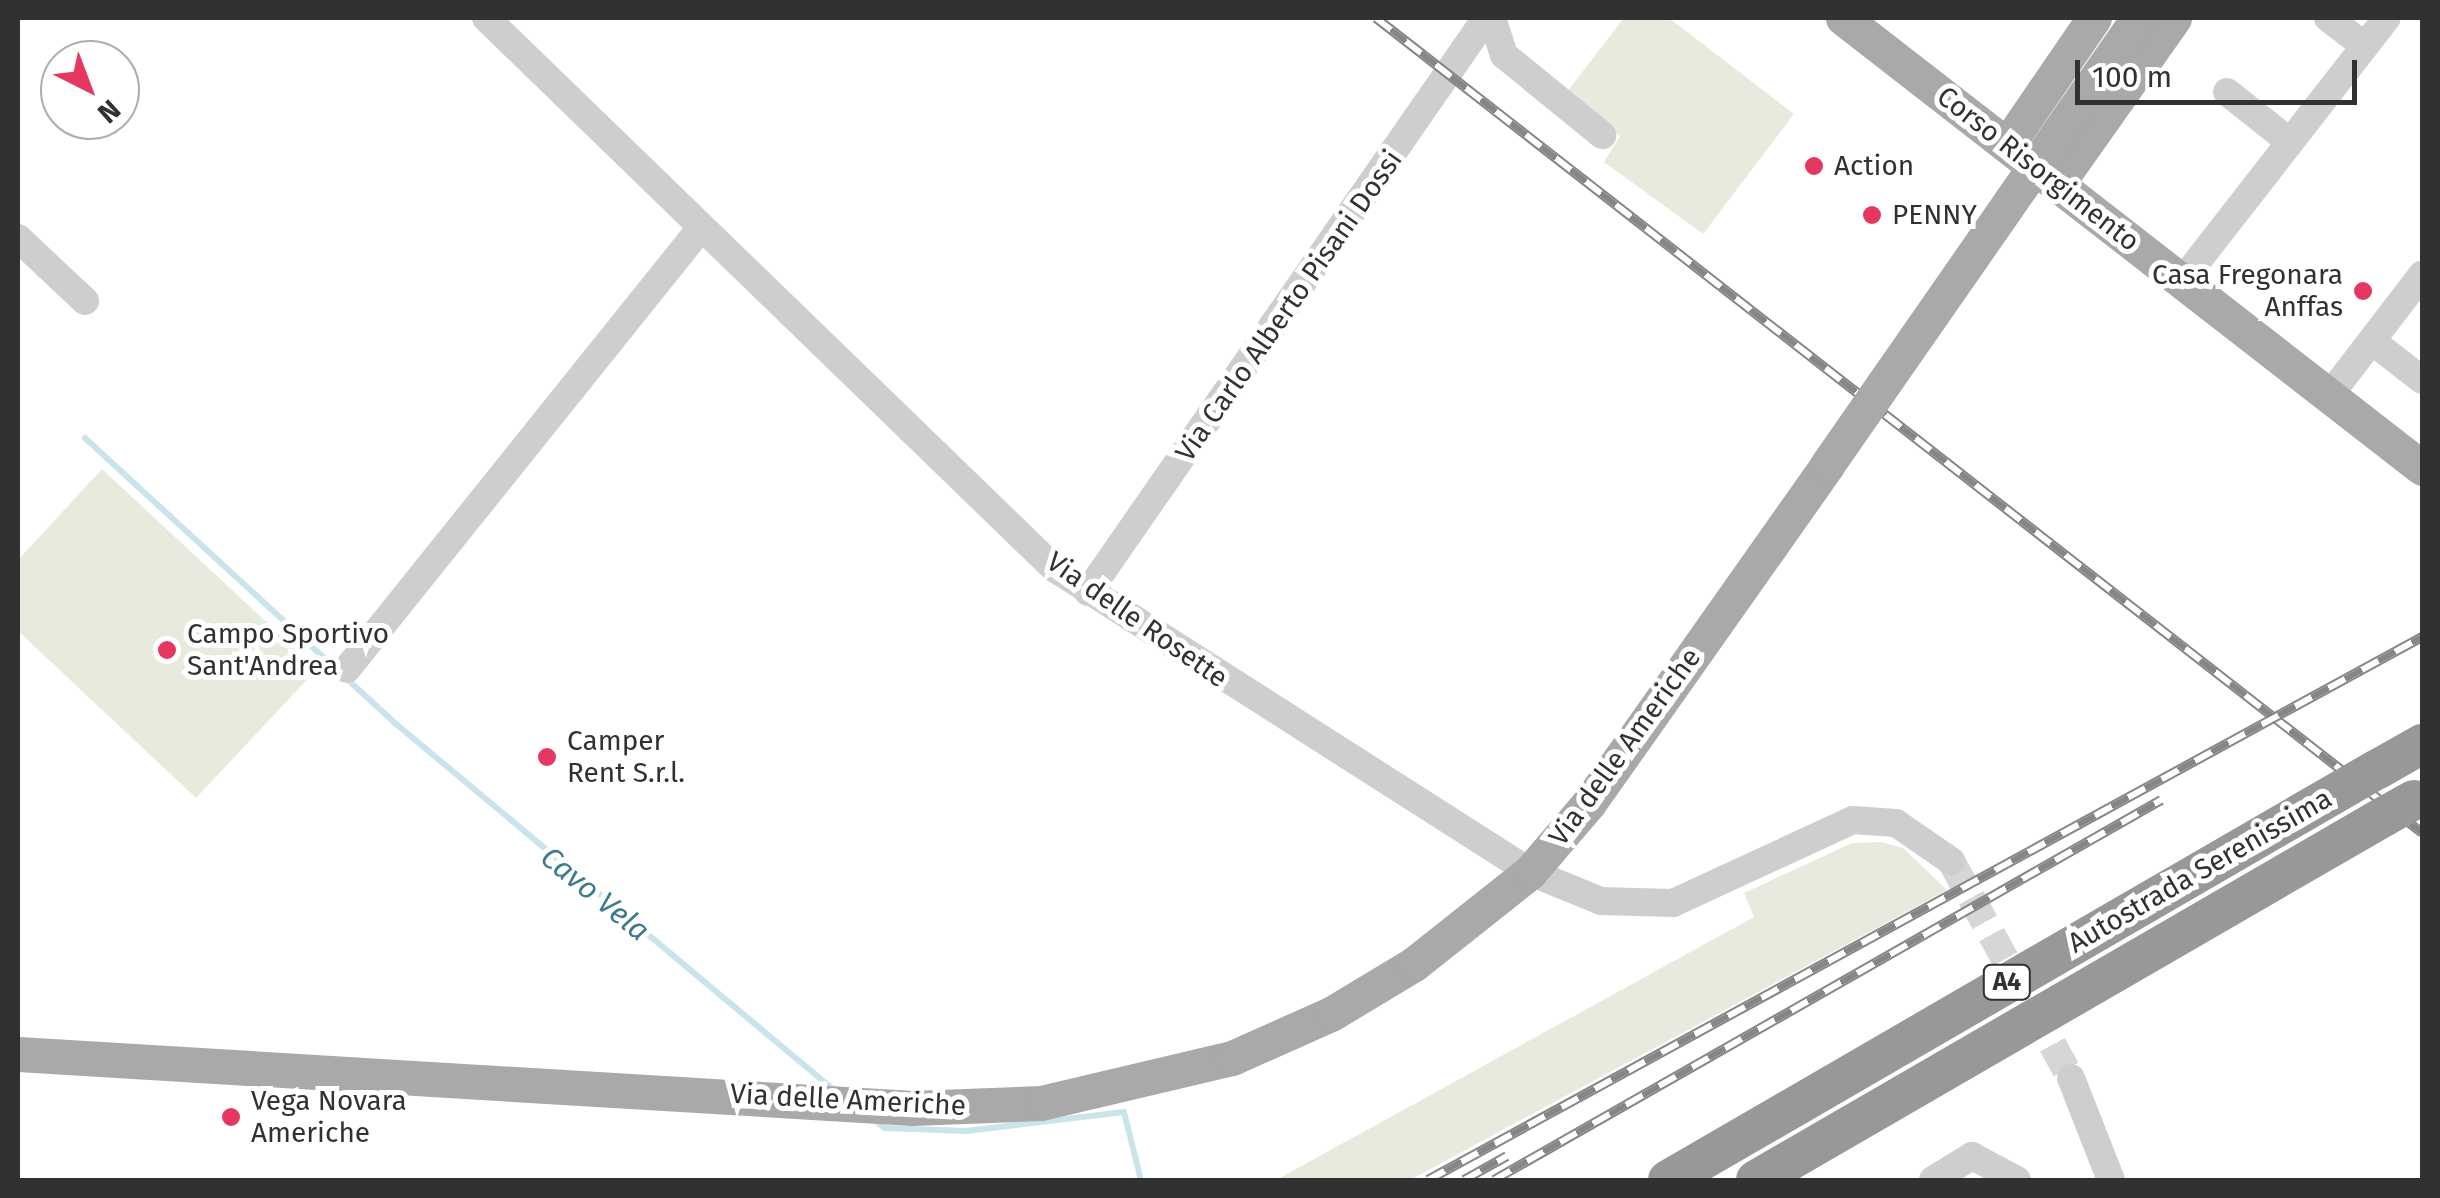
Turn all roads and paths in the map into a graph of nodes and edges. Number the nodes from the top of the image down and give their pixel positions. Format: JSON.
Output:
{"nodes":[{"id":1,"x":1489,"y":18,"type":"edge"},
{"id":2,"x":1842,"y":18,"type":"edge"},
{"id":3,"x":2094,"y":18,"type":"edge"},
{"id":4,"x":2138,"y":18,"type":"edge"},
{"id":5,"x":2174,"y":18,"type":"edge"},
{"id":6,"x":2328,"y":18,"type":"edge"},
{"id":7,"x":2387,"y":18,"type":"edge"},
{"id":8,"x":502,"y":23,"type":"edge"},
{"id":9,"x":2364,"y":46,"type":"junction"},
{"id":10,"x":2228,"y":92,"type":"dead end"},
{"id":11,"x":1602,"y":134,"type":"dead end"},
{"id":12,"x":2290,"y":142,"type":"junction"},
{"id":13,"x":2007,"y":145,"type":"junction"},
{"id":14,"x":2057,"y":184,"type":"junction"},
{"id":15,"x":700,"y":229,"type":"junction"},
{"id":16,"x":18,"y":238,"type":"edge"},
{"id":17,"x":2422,"y":275,"type":"edge"},
{"id":18,"x":2182,"y":281,"type":"junction"},
{"id":19,"x":85,"y":301,"type":"dead end"},
{"id":20,"x":2372,"y":341,"type":"junction"},
{"id":21,"x":2422,"y":380,"type":"edge"},
{"id":22,"x":2330,"y":396,"type":"junction"},
{"id":23,"x":2422,"y":468,"type":"edge"},
{"id":24,"x":1088,"y":592,"type":"junction"},
{"id":25,"x":347,"y":669,"type":"dead end"},
{"id":26,"x":2422,"y":744,"type":"edge"},
{"id":27,"x":2407,"y":804,"type":"edge"},
{"id":28,"x":1952,"y":860,"type":"tunnel mouth"},
{"id":29,"x":1530,"y":872,"type":"junction"},
{"id":30,"x":1986,"y":1050,"type":"junction"},
{"id":31,"x":18,"y":1054,"type":"edge"},
{"id":32,"x":2071,"y":1078,"type":"tunnel mouth"},
{"id":33,"x":1668,"y":1180,"type":"edge"},
{"id":34,"x":1756,"y":1180,"type":"edge"},
{"id":35,"x":1794,"y":1180,"type":"edge"},
{"id":36,"x":1934,"y":1180,"type":"edge"},
{"id":37,"x":2017,"y":1180,"type":"edge"},
{"id":38,"x":2111,"y":1180,"type":"edge"}],
"edges":[{"from":1,"to":11,"type":"street"},
{"from":1,"to":24,"type":"street","name":"Via Carlo Alberto Pisani Dossi"},
{"from":2,"to":13,"type":"main road","name":"Corso Risorgimento"},
{"from":3,"to":13,"type":"main road"},
{"from":4,"to":29,"type":"main road","name":"Via delle Americhe","bridge":true},
{"from":5,"to":14,"type":"main road"},
{"from":6,"to":9,"type":"street"},
{"from":7,"to":9,"type":"street"},
{"from":8,"to":15,"type":"street","name":"Via delle Rosette"},
{"from":9,"to":12,"type":"street"},
{"from":10,"to":12,"type":"street"},
{"from":12,"to":18,"type":"street"},
{"from":13,"to":14,"type":"main road","name":"Corso Risorgimento"},
{"from":14,"to":18,"type":"main road","name":"Corso Risorgimento"},
{"from":15,"to":24,"type":"street","name":"Via delle Rosette"},
{"from":15,"to":25,"type":"street"},
{"from":16,"to":19,"type":"street"},
{"from":17,"to":20,"type":"street"},
{"from":18,"to":22,"type":"main road","name":"Corso Risorgimento"},
{"from":20,"to":21,"type":"street"},
{"from":20,"to":22,"type":"street"},
{"from":22,"to":23,"type":"main road","name":"Corso Risorgimento"},
{"from":24,"to":29,"type":"street","name":"Via delle Rosette"},
{"from":26,"to":33,"type":"highway","name":"Autostrada Serenissima","number":"A4"},
{"from":27,"to":30,"type":"highway","name":"Autostrada Serenissima","number":"A4"},
{"from":28,"to":29,"type":"street","name":"Via delle Rosette"},
{"from":29,"to":31,"type":"main road","name":"Via delle Americhe"},
{"from":30,"to":34,"type":"highway","name":"Autostrada Serenissima","number":"A4"},
{"from":30,"to":35,"type":"highway"},
{"from":32,"to":38,"type":"street"},
{"from":36,"to":37,"type":"street"}]}
